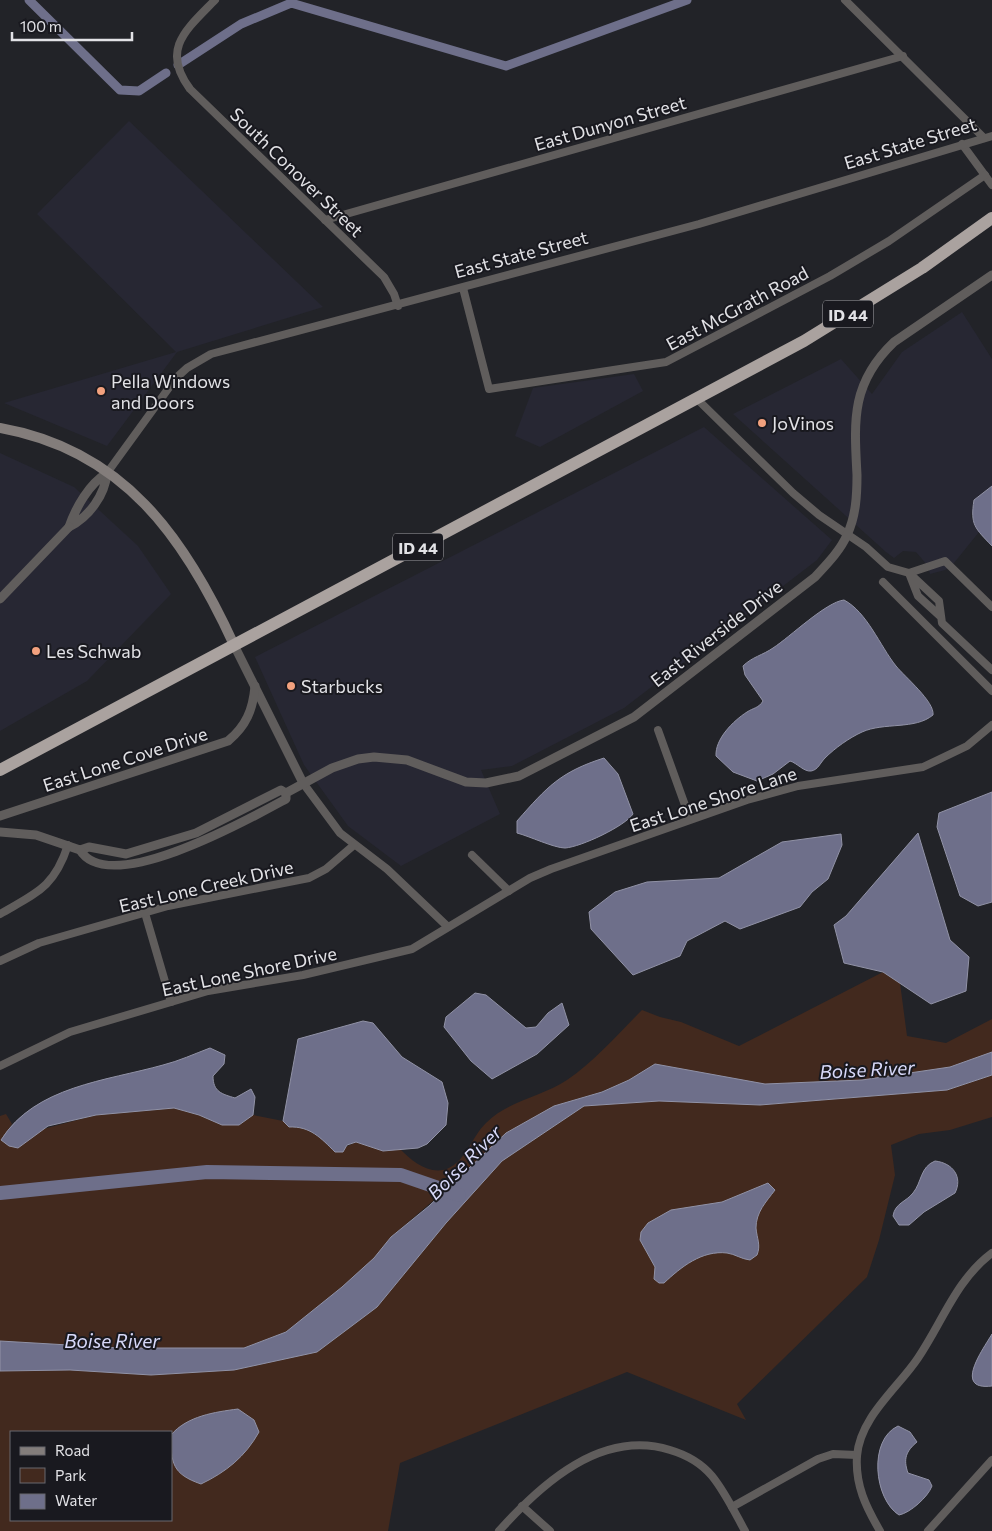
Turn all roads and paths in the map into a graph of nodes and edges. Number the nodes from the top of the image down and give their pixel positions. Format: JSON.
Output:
{"nodes":[{"id":1,"x":215,"y":0,"type":"edge"},
{"id":2,"x":845,"y":0,"type":"edge"},
{"id":3,"x":903,"y":56,"type":"junction"},
{"id":4,"x":988,"y":137,"type":"edge"},
{"id":5,"x":962,"y":144,"type":"junction"},
{"id":6,"x":984,"y":175,"type":"junction"},
{"id":7,"x":992,"y":185,"type":"edge"},
{"id":8,"x":992,"y":218,"type":"edge"},
{"id":9,"x":325,"y":220,"type":"junction"},
{"id":10,"x":992,"y":275,"type":"edge"},
{"id":11,"x":463,"y":288,"type":"junction"},
{"id":12,"x":398,"y":306,"type":"junction"},
{"id":13,"x":696,"y":398,"type":"junction"},
{"id":14,"x":0,"y":428,"type":"edge"},
{"id":15,"x":107,"y":473,"type":"junction"},
{"id":16,"x":848,"y":534,"type":"junction"},
{"id":17,"x":909,"y":573,"type":"junction"},
{"id":18,"x":883,"y":582,"type":"dead end"},
{"id":19,"x":0,"y":599,"type":"edge"},
{"id":20,"x":992,"y":607,"type":"edge"},
{"id":21,"x":234,"y":645,"type":"junction"},
{"id":22,"x":992,"y":670,"type":"edge"},
{"id":23,"x":255,"y":686,"type":"junction"},
{"id":24,"x":992,"y":691,"type":"edge"},
{"id":25,"x":992,"y":724,"type":"edge"},
{"id":26,"x":658,"y":730,"type":"dead end"},
{"id":27,"x":0,"y":770,"type":"edge"},
{"id":28,"x":303,"y":783,"type":"junction"},
{"id":29,"x":0,"y":816,"type":"edge"},
{"id":30,"x":690,"y":819,"type":"junction"},
{"id":31,"x":0,"y":832,"type":"edge"},
{"id":32,"x":68,"y":845,"type":"junction"},
{"id":33,"x":354,"y":845,"type":"junction"},
{"id":34,"x":472,"y":855,"type":"dead end"},
{"id":35,"x":510,"y":891,"type":"junction"},
{"id":36,"x":145,"y":913,"type":"junction"},
{"id":37,"x":0,"y":914,"type":"edge"},
{"id":38,"x":448,"y":927,"type":"junction"},
{"id":39,"x":0,"y":961,"type":"edge"},
{"id":40,"x":171,"y":1002,"type":"junction"},
{"id":41,"x":0,"y":1066,"type":"edge"},
{"id":42,"x":992,"y":1252,"type":"edge"},
{"id":43,"x":857,"y":1455,"type":"junction"},
{"id":44,"x":992,"y":1460,"type":"edge"},
{"id":45,"x":522,"y":1506,"type":"junction"},
{"id":46,"x":732,"y":1507,"type":"junction"},
{"id":47,"x":499,"y":1531,"type":"edge"},
{"id":48,"x":550,"y":1531,"type":"edge"},
{"id":49,"x":745,"y":1531,"type":"edge"},
{"id":50,"x":880,"y":1531,"type":"edge"},
{"id":51,"x":928,"y":1531,"type":"edge"}],
"edges":[{"from":1,"to":9,"type":"street","name":"South Conover Street"},
{"from":2,"to":3,"type":"street"},
{"from":3,"to":4,"type":"street"},
{"from":3,"to":9,"type":"street","name":"East Dunyon Street"},
{"from":4,"to":5,"type":"street","name":"East State Street"},
{"from":5,"to":6,"type":"street"},
{"from":5,"to":11,"type":"street","name":"East State Street"},
{"from":6,"to":7,"type":"street"},
{"from":6,"to":11,"type":"street","name":"East McGrath Road"},
{"from":8,"to":13,"type":"highway","number":"ID 44"},
{"from":9,"to":12,"type":"street","name":"South Conover Street"},
{"from":10,"to":16,"type":"street","name":"East Riverside Drive"},
{"from":11,"to":12,"type":"street","name":"East State Street"},
{"from":12,"to":15,"type":"street","name":"East State Street"},
{"from":13,"to":16,"type":"street"},
{"from":13,"to":21,"type":"highway","number":"ID 44"},
{"from":14,"to":15,"type":"main road"},
{"from":15,"to":19,"type":"street"},
{"from":15,"to":21,"type":"main road"},
{"from":16,"to":17,"type":"street"},
{"from":16,"to":28,"type":"street","name":"East Riverside Drive"},
{"from":17,"to":20,"type":"street"},
{"from":17,"to":22,"type":"street"},
{"from":18,"to":24,"type":"street"},
{"from":21,"to":23,"type":"street"},
{"from":21,"to":27,"type":"highway","number":"ID 44"},
{"from":23,"to":28,"type":"street"},
{"from":23,"to":29,"type":"street","name":"East Lone Cove Drive"},
{"from":25,"to":30,"type":"street","name":"East Lone Shore Lane"},
{"from":26,"to":30,"type":"street"},
{"from":28,"to":32,"type":"street","name":"East Riverside Drive"},
{"from":28,"to":33,"type":"street"},
{"from":30,"to":35,"type":"street","name":"East Lone Shore Lane"},
{"from":31,"to":32,"type":"street","name":"East Riverside Drive"},
{"from":32,"to":37,"type":"street"},
{"from":33,"to":36,"type":"street","name":"East Lone Creek Drive"},
{"from":33,"to":38,"type":"street"},
{"from":34,"to":35,"type":"street"},
{"from":35,"to":38,"type":"street","name":"East Lone Shore Lane"},
{"from":36,"to":39,"type":"street","name":"East Lone Creek Drive"},
{"from":36,"to":40,"type":"street"},
{"from":38,"to":40,"type":"street","name":"East Lone Shore Drive"},
{"from":40,"to":41,"type":"street","name":"East Lone Shore Drive"},
{"from":42,"to":43,"type":"street"},
{"from":43,"to":46,"type":"street"},
{"from":43,"to":50,"type":"street"},
{"from":44,"to":51,"type":"street"},
{"from":45,"to":46,"type":"street"},
{"from":45,"to":47,"type":"street"},
{"from":45,"to":48,"type":"street"},
{"from":46,"to":49,"type":"street"}]}
